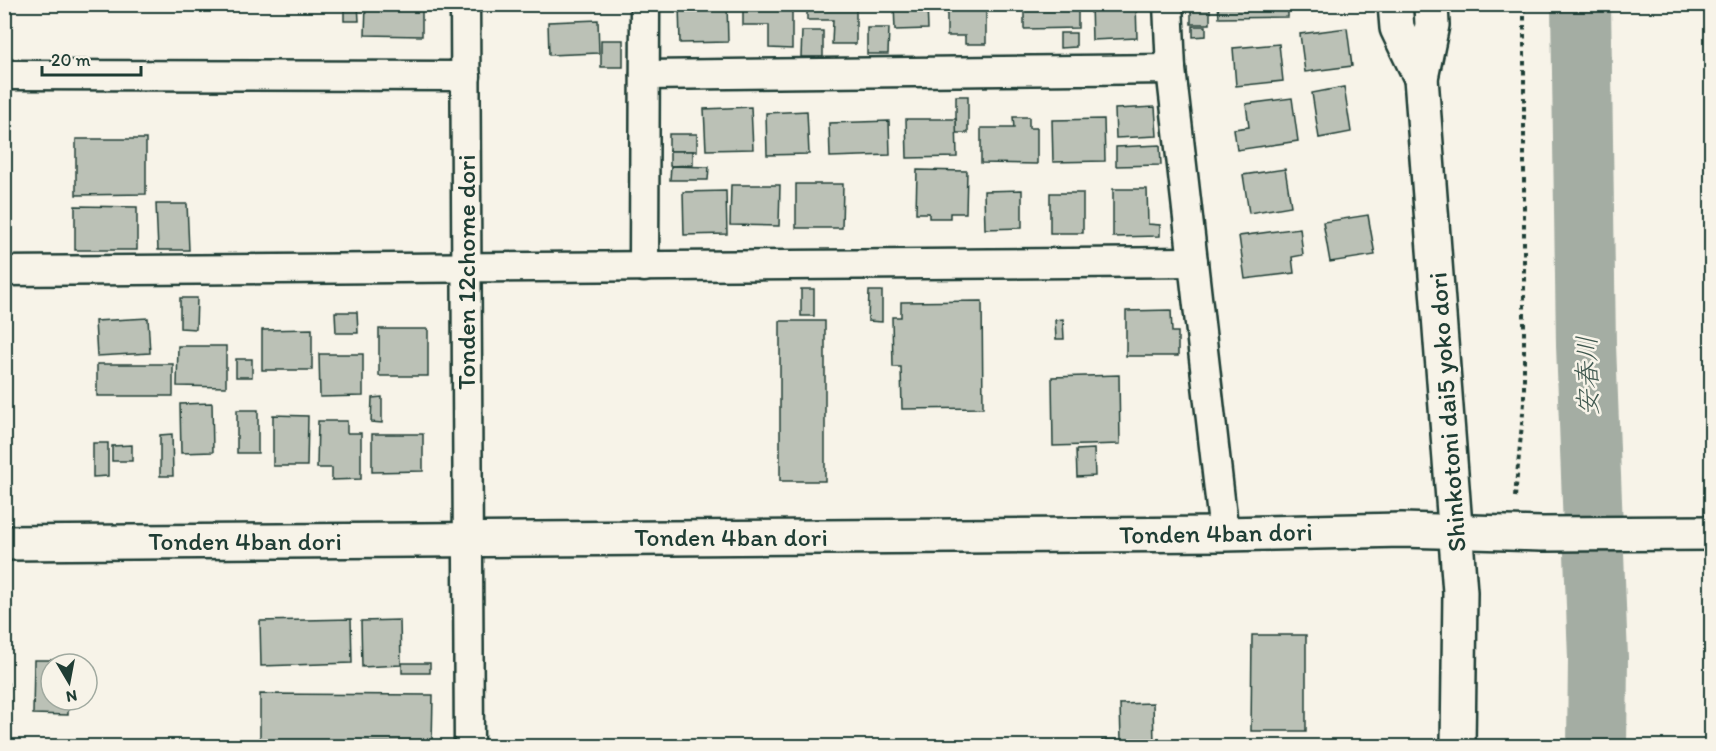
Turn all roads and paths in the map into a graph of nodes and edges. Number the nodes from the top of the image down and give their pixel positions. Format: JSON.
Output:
{"nodes":[{"id":1,"x":465,"y":4,"type":"edge"},
{"id":2,"x":645,"y":4,"type":"edge"},
{"id":3,"x":1168,"y":4,"type":"edge"},
{"id":4,"x":1395,"y":4,"type":"edge"},
{"id":5,"x":1431,"y":4,"type":"edge"},
{"id":6,"x":1524,"y":4,"type":"edge"},
{"id":7,"x":1171,"y":69,"type":"junction"},
{"id":8,"x":4,"y":75,"type":"edge"},
{"id":9,"x":645,"y":75,"type":"junction"},
{"id":10,"x":466,"y":76,"type":"junction"},
{"id":11,"x":1421,"y":78,"type":"junction"},
{"id":12,"x":1193,"y":262,"type":"junction"},
{"id":13,"x":644,"y":267,"type":"junction"},
{"id":14,"x":466,"y":268,"type":"junction"},
{"id":15,"x":4,"y":271,"type":"edge"},
{"id":16,"x":1515,"y":497,"type":"dead end"},
{"id":17,"x":1456,"y":533,"type":"junction"},
{"id":18,"x":1712,"y":533,"type":"edge"},
{"id":19,"x":1224,"y":534,"type":"junction"},
{"id":20,"x":468,"y":539,"type":"junction"},
{"id":21,"x":4,"y":543,"type":"edge"},
{"id":22,"x":469,"y":747,"type":"edge"},
{"id":23,"x":1458,"y":747,"type":"edge"}],
"edges":[{"from":1,"to":10,"type":"street","name":"Tonden 12chome dori"},
{"from":2,"to":9,"type":"street"},
{"from":3,"to":7,"type":"street"},
{"from":4,"to":11,"type":"street","name":"Shinkotoni dai5 yoko dori"},
{"from":5,"to":11,"type":"street","name":"Shinkotoni dai5 yoko dori"},
{"from":6,"to":16,"type":"path"},
{"from":7,"to":9,"type":"street"},
{"from":7,"to":12,"type":"street"},
{"from":8,"to":10,"type":"street"},
{"from":9,"to":13,"type":"street"},
{"from":10,"to":14,"type":"street","name":"Tonden 12chome dori"},
{"from":11,"to":17,"type":"street","name":"Shinkotoni dai5 yoko dori"},
{"from":12,"to":13,"type":"street"},
{"from":12,"to":19,"type":"street"},
{"from":13,"to":14,"type":"street"},
{"from":14,"to":15,"type":"street"},
{"from":14,"to":20,"type":"street","name":"Tonden 12chome dori"},
{"from":17,"to":18,"type":"street","name":"Tonden 4ban dori"},
{"from":17,"to":19,"type":"street","name":"Tonden 4ban dori"},
{"from":17,"to":23,"type":"street","name":"Shinkotoni dai5 yoko dori"},
{"from":19,"to":20,"type":"street","name":"Tonden 4ban dori"},
{"from":20,"to":21,"type":"street","name":"Tonden 4ban dori"},
{"from":20,"to":22,"type":"street","name":"Tonden 12chome dori"}]}
